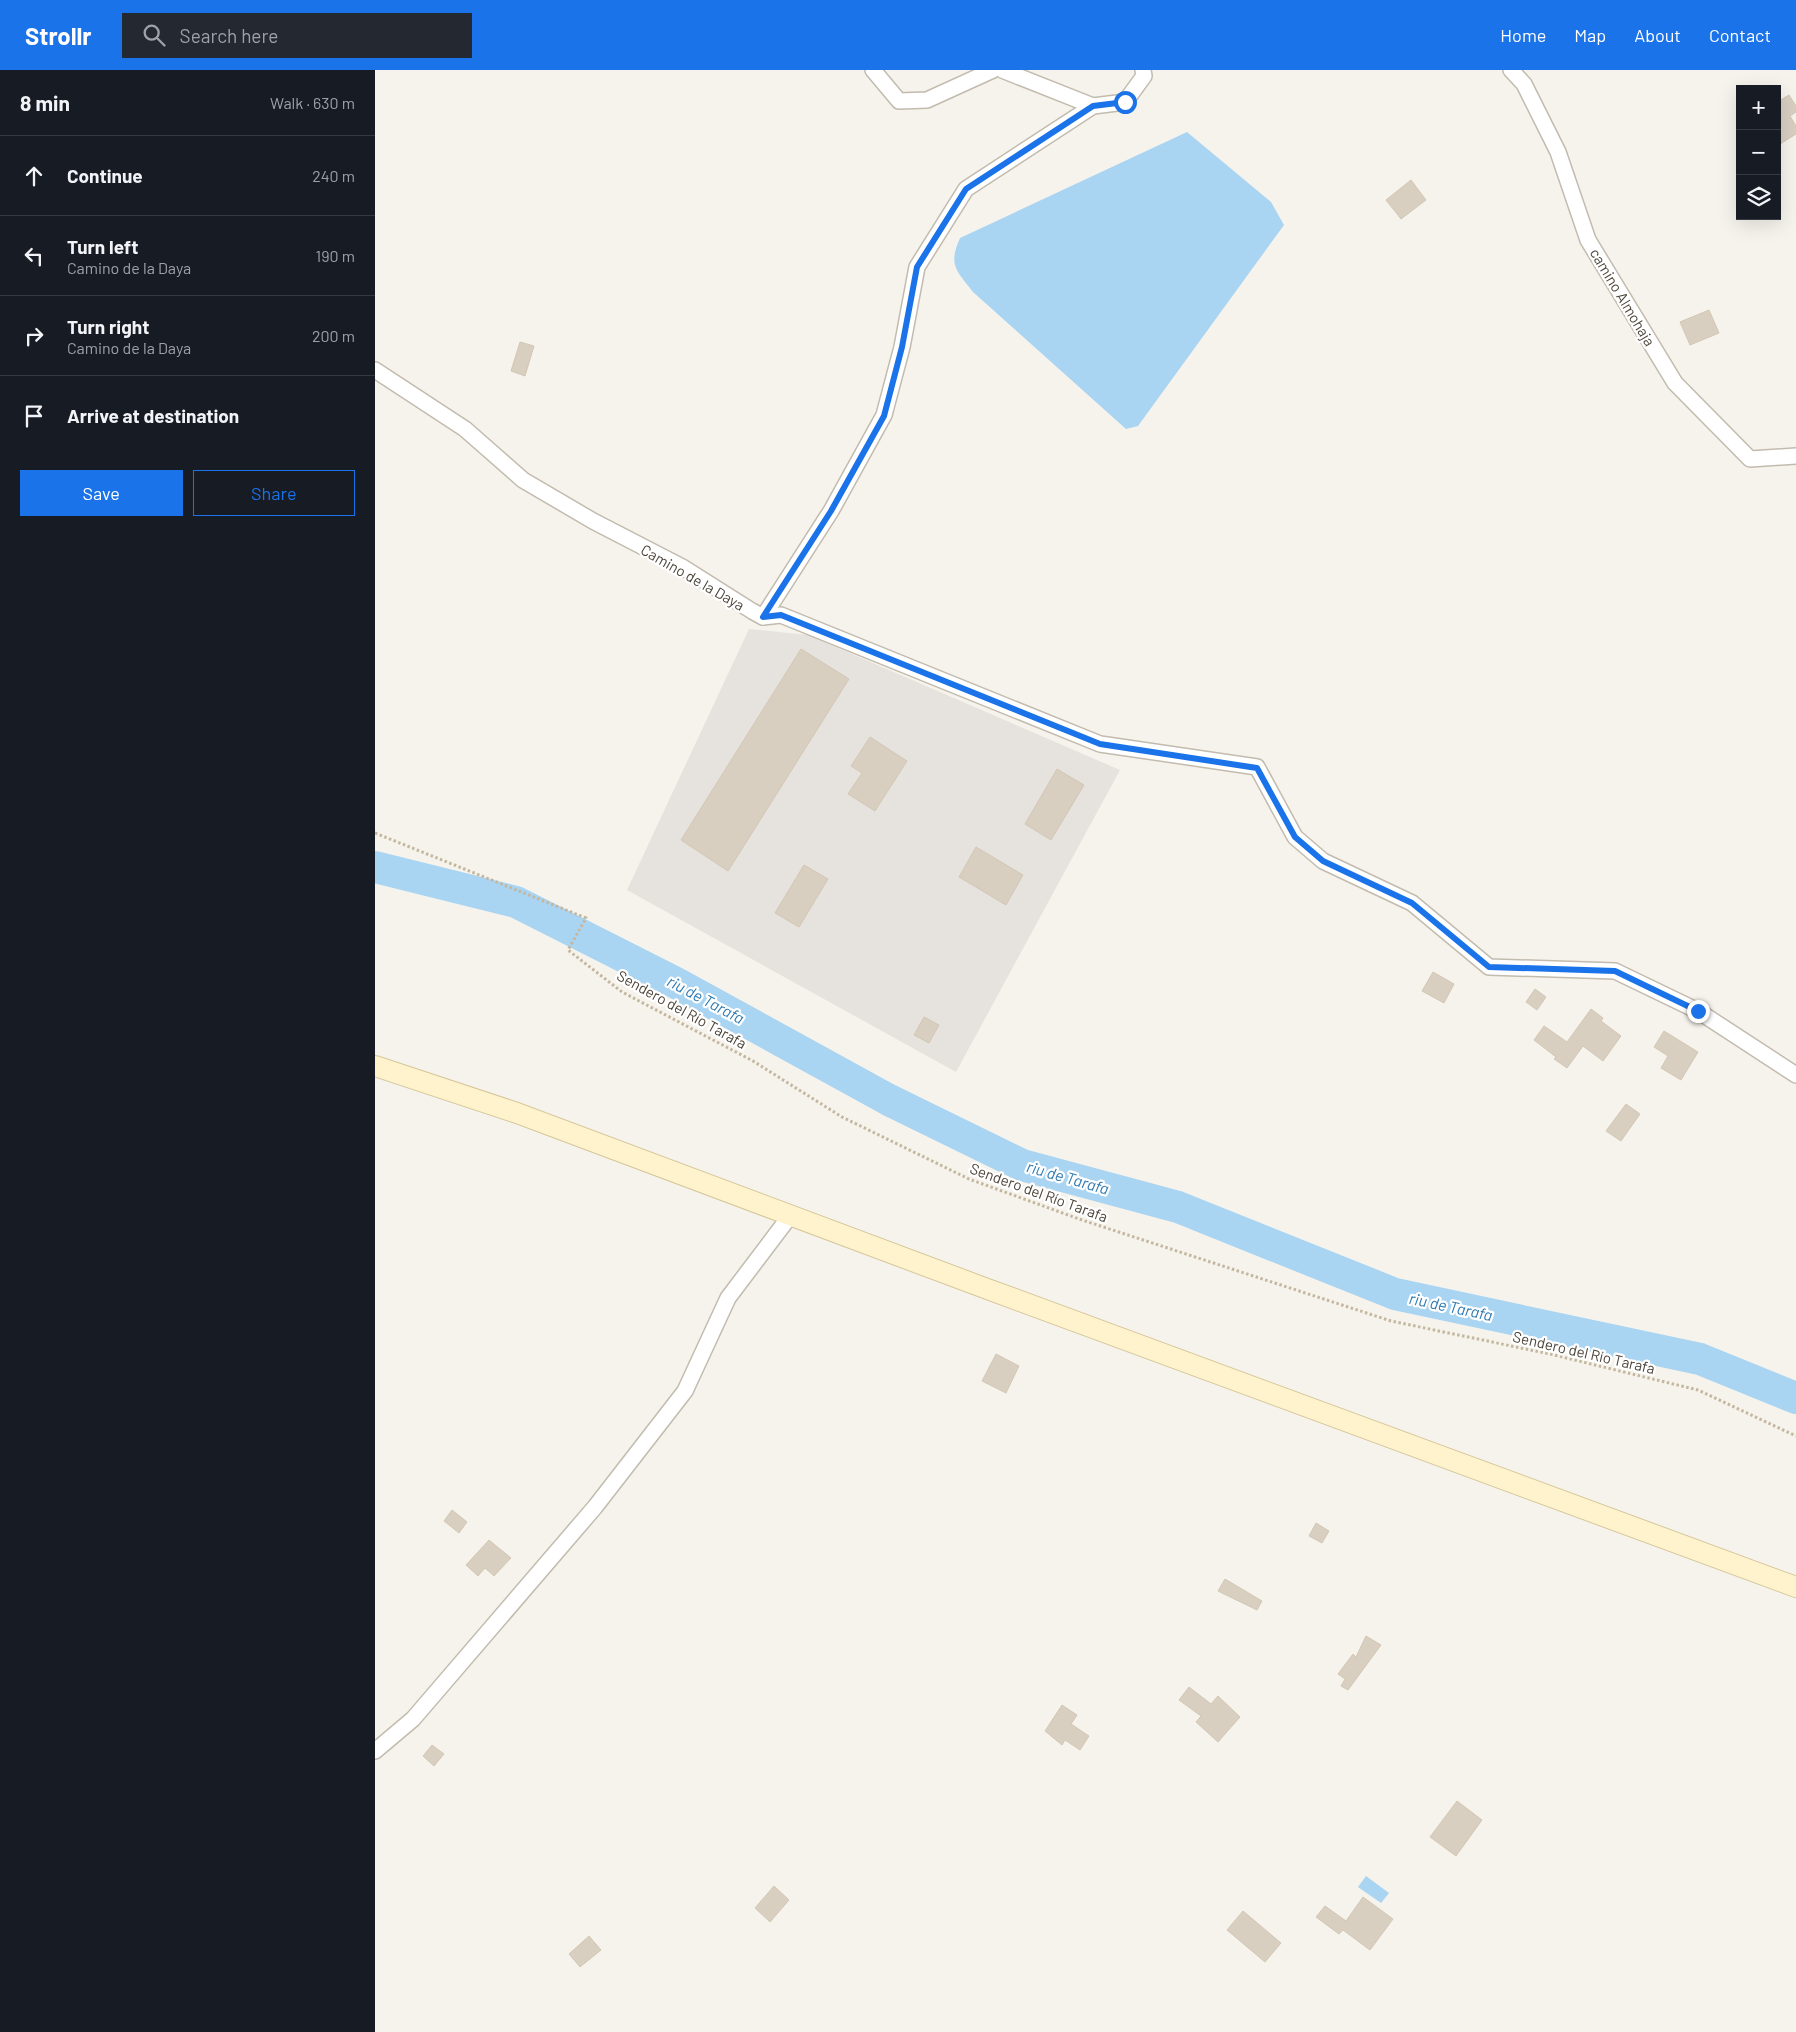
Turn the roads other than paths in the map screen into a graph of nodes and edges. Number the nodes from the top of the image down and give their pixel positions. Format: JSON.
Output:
{"nodes":[{"id":1,"x":873,"y":70,"type":"edge"},
{"id":2,"x":993,"y":70,"type":"edge"},
{"id":3,"x":1002,"y":70,"type":"edge"},
{"id":4,"x":1143,"y":70,"type":"edge"},
{"id":5,"x":1511,"y":70,"type":"edge"},
{"id":6,"x":1093,"y":106,"type":"junction"},
{"id":7,"x":375,"y":370,"type":"edge"},
{"id":8,"x":1796,"y":456,"type":"edge"},
{"id":9,"x":763,"y":617,"type":"junction"},
{"id":10,"x":375,"y":1066,"type":"edge"},
{"id":11,"x":1796,"y":1075,"type":"edge"},
{"id":12,"x":791,"y":1216,"type":"junction"},
{"id":13,"x":1796,"y":1587,"type":"edge"},
{"id":14,"x":375,"y":1751,"type":"edge"}],
"edges":[{"from":1,"to":2,"type":"street"},
{"from":3,"to":6,"type":"street"},
{"from":4,"to":6,"type":"street"},
{"from":5,"to":8,"type":"street","name":"camino Almohaja"},
{"from":6,"to":9,"type":"street"},
{"from":7,"to":9,"type":"street","name":"Camino de la Daya"},
{"from":9,"to":11,"type":"street","name":"Camino de la Daya"},
{"from":10,"to":12,"type":"main road"},
{"from":12,"to":13,"type":"main road"},
{"from":12,"to":14,"type":"street"}]}
